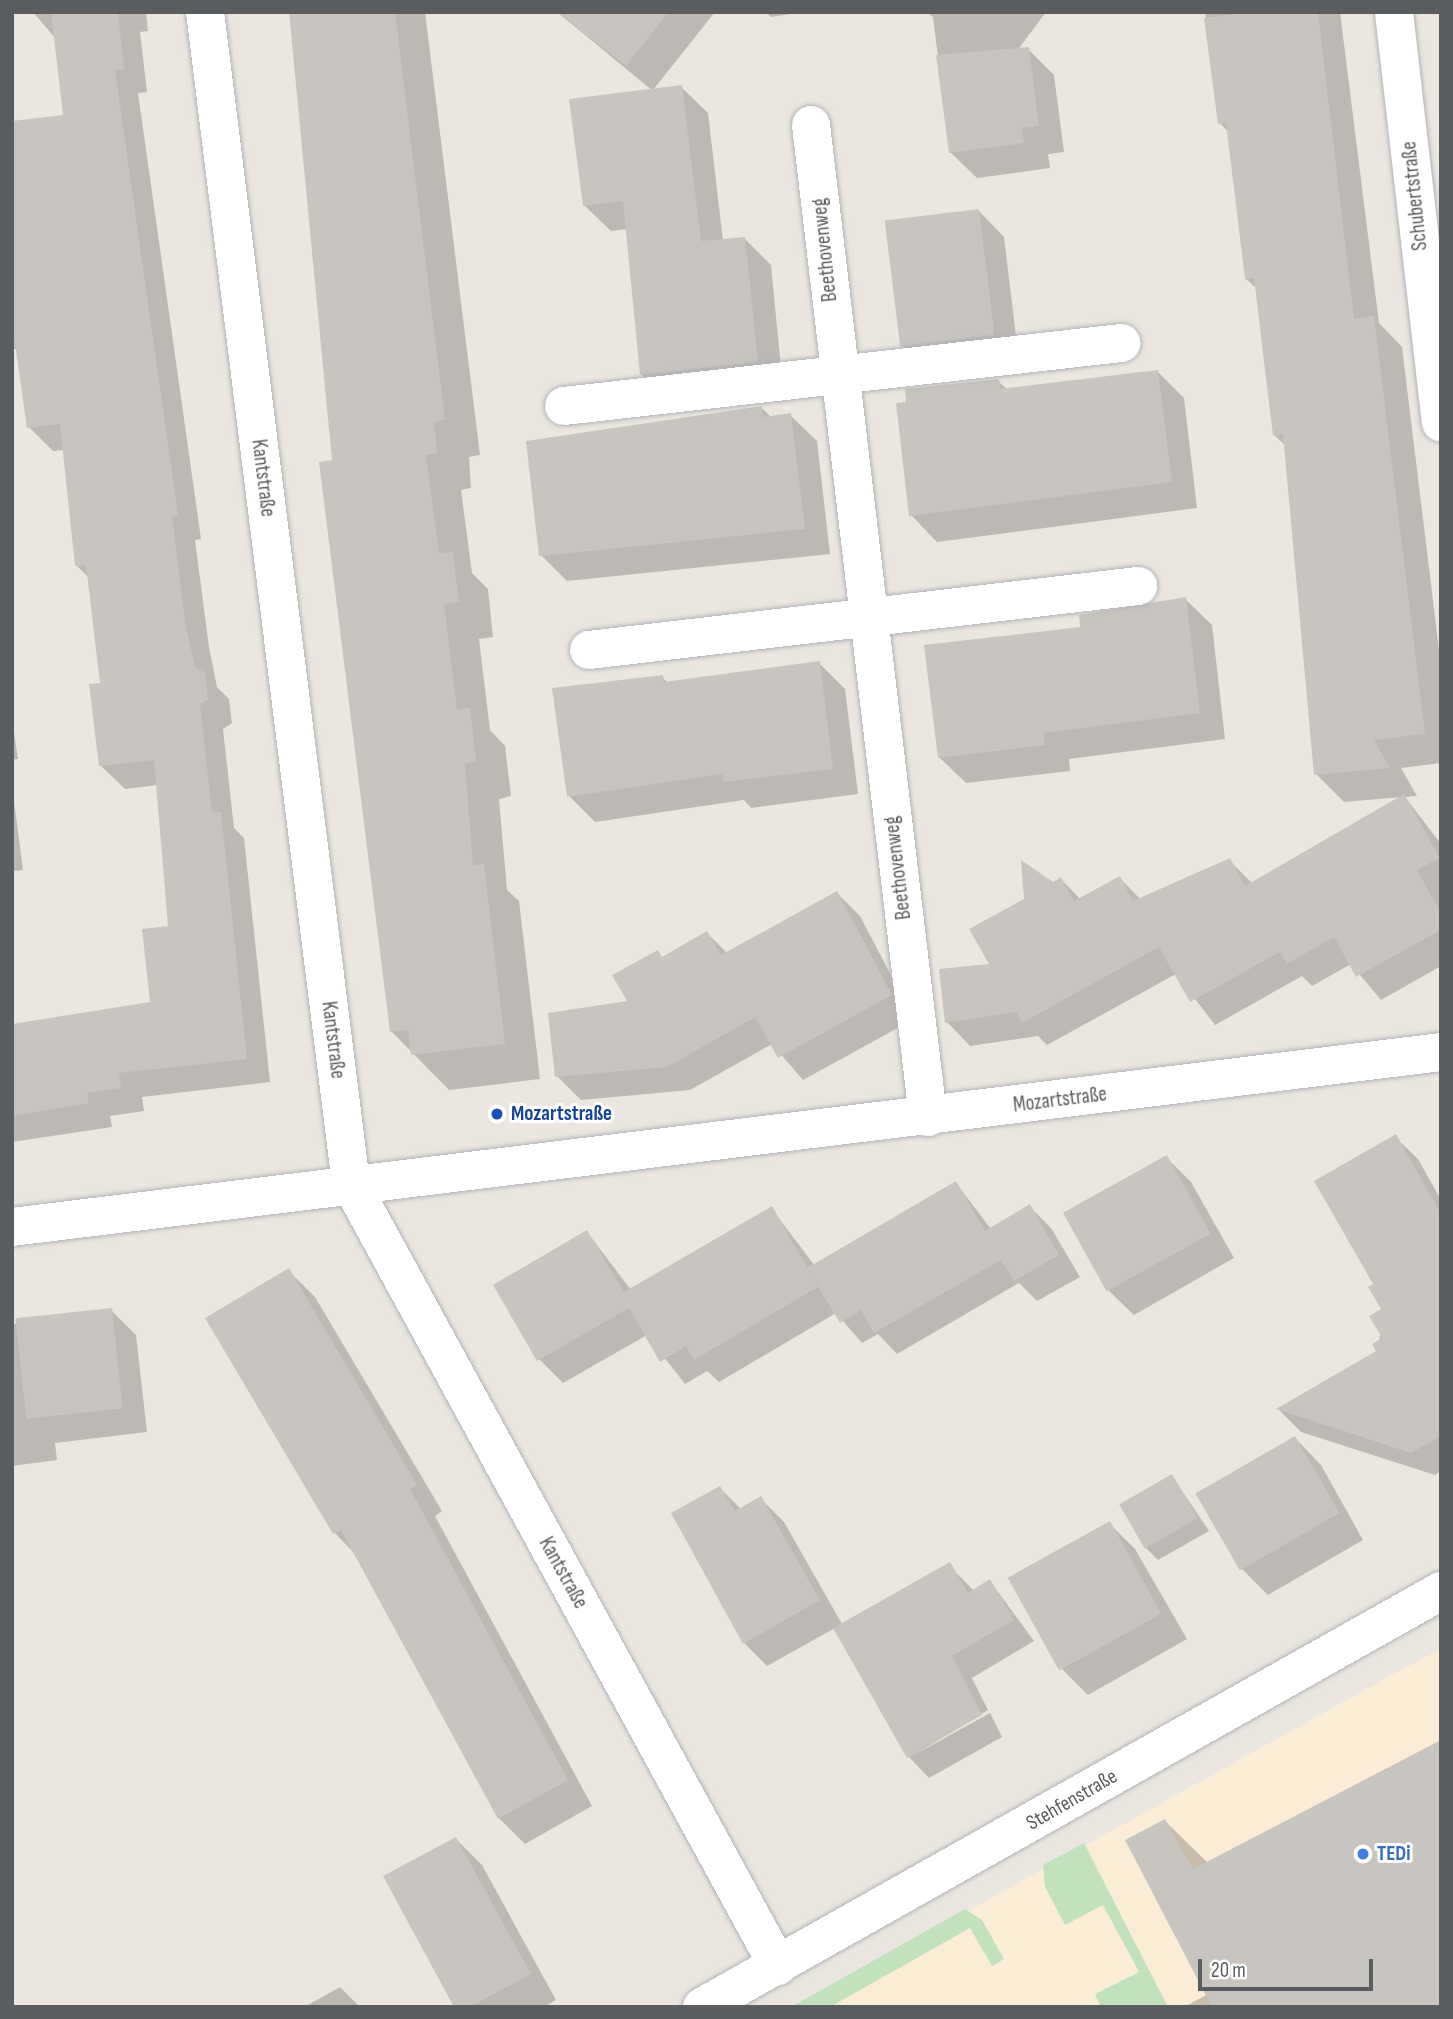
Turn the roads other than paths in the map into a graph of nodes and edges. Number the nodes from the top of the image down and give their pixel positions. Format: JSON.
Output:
{"nodes":[{"id":1,"x":205,"y":12,"type":"edge"},
{"id":2,"x":1394,"y":12,"type":"edge"},
{"id":3,"x":811,"y":125,"type":"dead end"},
{"id":4,"x":1121,"y":343,"type":"dead end"},
{"id":5,"x":838,"y":374,"type":"junction"},
{"id":6,"x":564,"y":405,"type":"dead end"},
{"id":7,"x":1441,"y":422,"type":"edge"},
{"id":8,"x":1138,"y":586,"type":"dead end"},
{"id":9,"x":867,"y":619,"type":"junction"},
{"id":10,"x":589,"y":650,"type":"dead end"},
{"id":11,"x":1441,"y":1052,"type":"edge"},
{"id":12,"x":928,"y":1117,"type":"junction"},
{"id":13,"x":351,"y":1184,"type":"junction"},
{"id":14,"x":12,"y":1227,"type":"edge"},
{"id":15,"x":1441,"y":1591,"type":"edge"},
{"id":16,"x":778,"y":1966,"type":"junction"},
{"id":17,"x":702,"y":2007,"type":"edge"}],
"edges":[{"from":1,"to":13,"type":"street","name":"Kantstraße"},
{"from":2,"to":7,"type":"street","name":"Schubertstraße"},
{"from":3,"to":5,"type":"street","name":"Beethovenweg"},
{"from":4,"to":5,"type":"street"},
{"from":5,"to":6,"type":"street"},
{"from":5,"to":9,"type":"street","name":"Beethovenweg"},
{"from":8,"to":9,"type":"street"},
{"from":9,"to":10,"type":"street"},
{"from":9,"to":12,"type":"street","name":"Beethovenweg"},
{"from":11,"to":12,"type":"street","name":"Mozartstraße"},
{"from":12,"to":13,"type":"street","name":"Mozartstraße"},
{"from":13,"to":14,"type":"street","name":"Mozartstraße"},
{"from":13,"to":16,"type":"street","name":"Kantstraße"},
{"from":15,"to":16,"type":"street","name":"Stehfenstraße"},
{"from":16,"to":17,"type":"street","name":"Stehfenstraße"}]}
